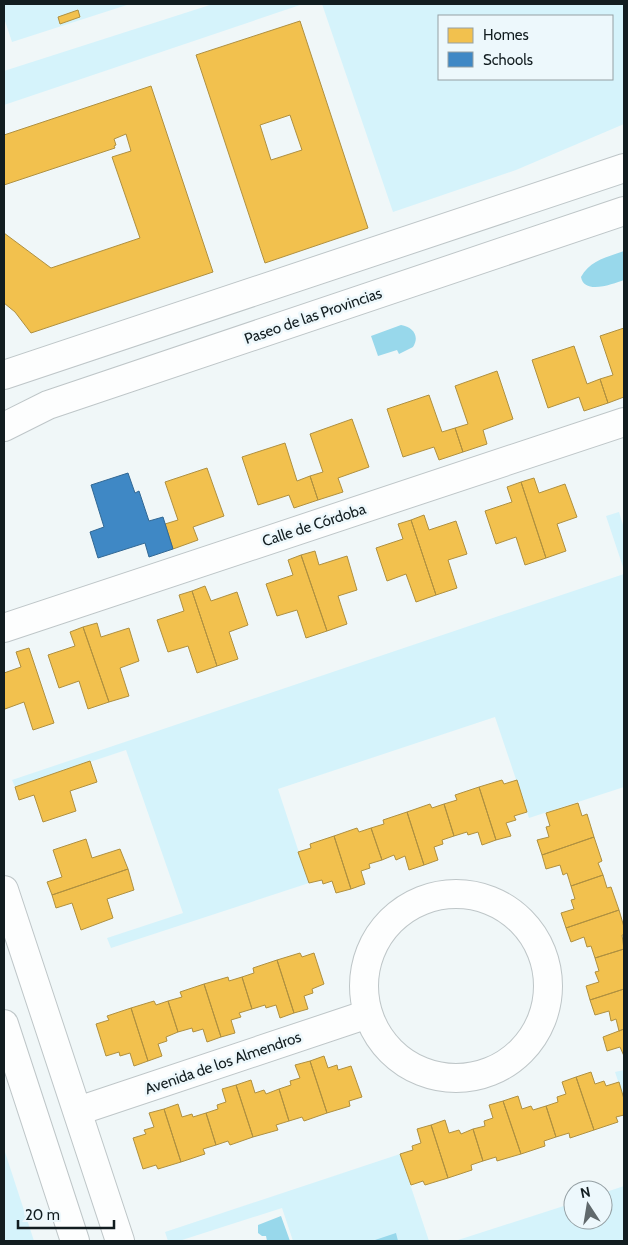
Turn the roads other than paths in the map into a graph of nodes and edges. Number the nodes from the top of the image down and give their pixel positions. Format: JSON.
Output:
{"nodes":[{"id":1,"x":624,"y":168,"type":"edge"},
{"id":2,"x":624,"y":211,"type":"edge"},
{"id":3,"x":4,"y":375,"type":"edge"},
{"id":4,"x":624,"y":422,"type":"edge"},
{"id":5,"x":4,"y":427,"type":"edge"},
{"id":6,"x":4,"y":628,"type":"edge"},
{"id":7,"x":4,"y":890,"type":"edge"},
{"id":8,"x":368,"y":1014,"type":"junction"},
{"id":9,"x":4,"y":1024,"type":"edge"},
{"id":10,"x":78,"y":1111,"type":"junction"},
{"id":11,"x":75,"y":1241,"type":"edge"},
{"id":12,"x":120,"y":1241,"type":"edge"}],
"edges":[{"from":1,"to":3,"type":"street"},
{"from":2,"to":5,"type":"street","name":"Paseo de las Provincias"},
{"from":4,"to":6,"type":"street","name":"Calle de Córdoba"},
{"from":7,"to":10,"type":"street"},
{"from":8,"to":8,"type":"street"},
{"from":8,"to":10,"type":"street","name":"Avenida de los Almendros"},
{"from":9,"to":11,"type":"street"},
{"from":10,"to":12,"type":"street"}]}
